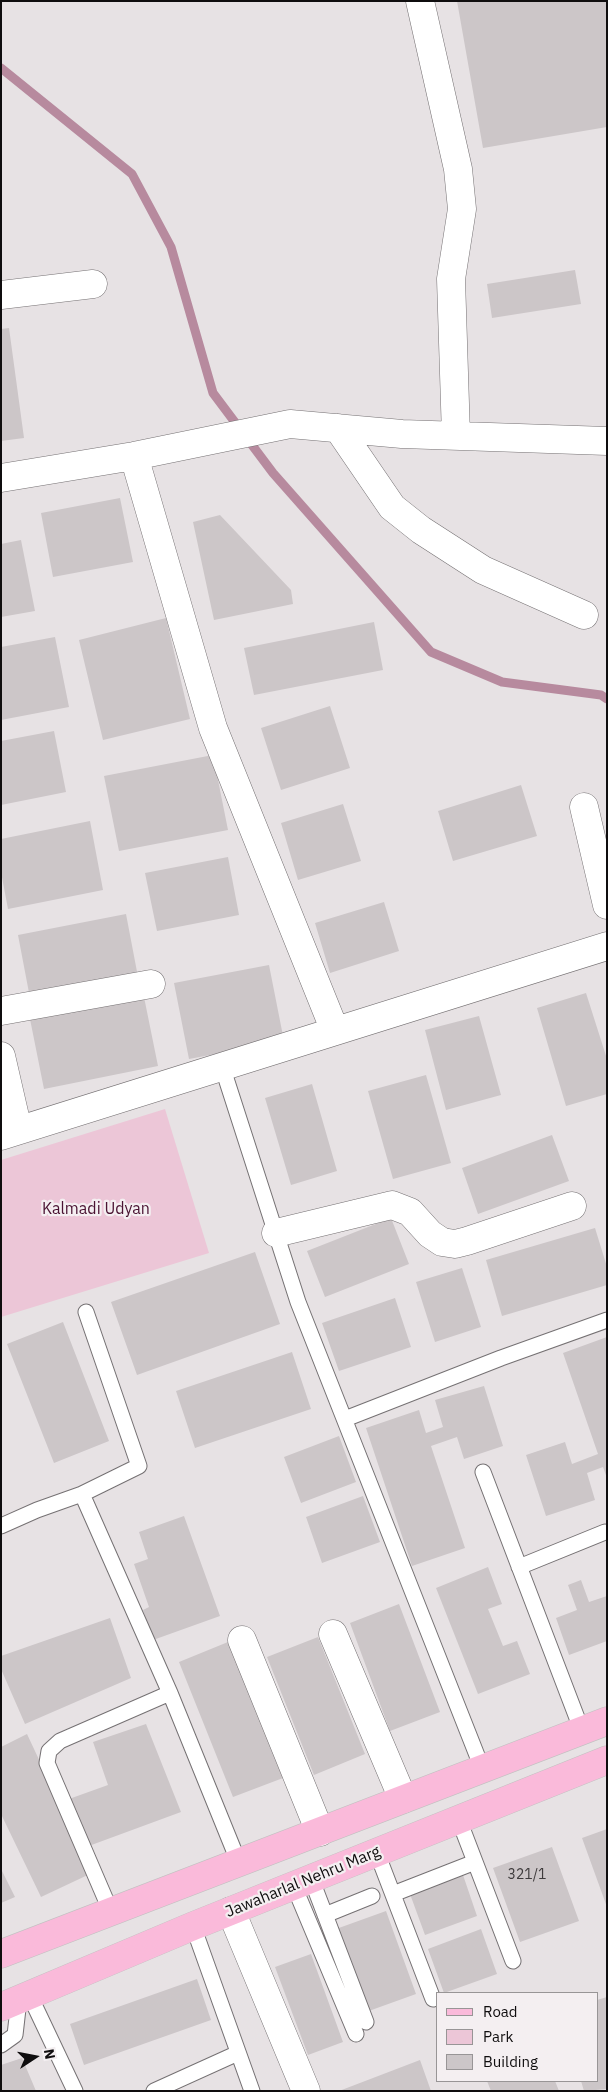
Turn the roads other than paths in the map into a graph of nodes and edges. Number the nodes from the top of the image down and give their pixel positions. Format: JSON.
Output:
{"nodes":[{"id":1,"x":420,"y":1,"type":"edge"},
{"id":2,"x":93,"y":284,"type":"dead end"},
{"id":3,"x":1,"y":295,"type":"edge"},
{"id":4,"x":338,"y":428,"type":"junction"},
{"id":5,"x":456,"y":436,"type":"junction"},
{"id":6,"x":607,"y":441,"type":"edge"},
{"id":7,"x":134,"y":456,"type":"junction"},
{"id":8,"x":1,"y":478,"type":"edge"},
{"id":9,"x":584,"y":614,"type":"dead end"},
{"id":10,"x":584,"y":807,"type":"dead end"},
{"id":11,"x":607,"y":905,"type":"edge"},
{"id":12,"x":607,"y":946,"type":"edge"},
{"id":13,"x":151,"y":984,"type":"dead end"},
{"id":14,"x":1,"y":1011,"type":"edge"},
{"id":15,"x":335,"y":1031,"type":"junction"},
{"id":16,"x":1,"y":1056,"type":"edge"},
{"id":17,"x":222,"y":1066,"type":"junction"},
{"id":18,"x":10,"y":1132,"type":"edge"},
{"id":19,"x":572,"y":1206,"type":"dead end"},
{"id":20,"x":276,"y":1233,"type":"junction"},
{"id":21,"x":86,"y":1312,"type":"dead end"},
{"id":22,"x":607,"y":1320,"type":"edge"},
{"id":23,"x":345,"y":1419,"type":"junction"},
{"id":24,"x":483,"y":1472,"type":"dead end"},
{"id":25,"x":82,"y":1494,"type":"junction"},
{"id":26,"x":1,"y":1526,"type":"edge"},
{"id":27,"x":605,"y":1532,"type":"dead end"},
{"id":28,"x":518,"y":1568,"type":"junction"},
{"id":29,"x":333,"y":1634,"type":"dead end"},
{"id":30,"x":242,"y":1640,"type":"dead end"},
{"id":31,"x":170,"y":1693,"type":"junction"},
{"id":32,"x":595,"y":1726,"type":"edge"},
{"id":33,"x":607,"y":1760,"type":"edge"},
{"id":34,"x":482,"y":1768,"type":"junction"},
{"id":35,"x":403,"y":1799,"type":"junction"},
{"id":36,"x":459,"y":1820,"type":"junction"},
{"id":37,"x":320,"y":1832,"type":"junction"},
{"id":38,"x":377,"y":1853,"type":"junction"},
{"id":39,"x":475,"y":1862,"type":"junction"},
{"id":40,"x":240,"y":1863,"type":"junction"},
{"id":41,"x":302,"y":1882,"type":"junction"},
{"id":42,"x":393,"y":1894,"type":"junction"},
{"id":43,"x":372,"y":1896,"type":"dead end"},
{"id":44,"x":230,"y":1911,"type":"junction"},
{"id":45,"x":111,"y":1912,"type":"junction"},
{"id":46,"x":325,"y":1915,"type":"junction"},
{"id":47,"x":193,"y":1926,"type":"junction"},
{"id":48,"x":1,"y":1954,"type":"edge"},
{"id":49,"x":514,"y":1961,"type":"dead end"},
{"id":50,"x":433,"y":1999,"type":"dead end"},
{"id":51,"x":17,"y":2001,"type":"edge"},
{"id":52,"x":366,"y":2022,"type":"dead end"},
{"id":53,"x":356,"y":2034,"type":"dead end"},
{"id":54,"x":1,"y":2045,"type":"edge"},
{"id":55,"x":238,"y":2053,"type":"junction"},
{"id":56,"x":76,"y":2091,"type":"edge"},
{"id":57,"x":154,"y":2091,"type":"edge"},
{"id":58,"x":252,"y":2091,"type":"edge"},
{"id":59,"x":306,"y":2091,"type":"edge"}],
"edges":[{"from":1,"to":5,"type":"street"},
{"from":2,"to":3,"type":"street"},
{"from":4,"to":5,"type":"street"},
{"from":4,"to":7,"type":"street"},
{"from":4,"to":9,"type":"street"},
{"from":5,"to":6,"type":"street"},
{"from":7,"to":8,"type":"street"},
{"from":7,"to":15,"type":"street"},
{"from":10,"to":11,"type":"street"},
{"from":12,"to":15,"type":"street"},
{"from":13,"to":14,"type":"street"},
{"from":15,"to":17,"type":"street"},
{"from":16,"to":18,"type":"street"},
{"from":17,"to":18,"type":"street"},
{"from":17,"to":20,"type":"lane"},
{"from":19,"to":20,"type":"street"},
{"from":20,"to":23,"type":"lane"},
{"from":21,"to":25,"type":"lane"},
{"from":22,"to":23,"type":"lane"},
{"from":23,"to":34,"type":"lane"},
{"from":24,"to":28,"type":"lane"},
{"from":25,"to":26,"type":"lane"},
{"from":25,"to":31,"type":"lane"},
{"from":27,"to":28,"type":"lane"},
{"from":28,"to":32,"type":"lane"},
{"from":29,"to":35,"type":"street"},
{"from":30,"to":37,"type":"street"},
{"from":31,"to":40,"type":"lane"},
{"from":31,"to":45,"type":"lane"},
{"from":32,"to":34,"type":"main road"},
{"from":33,"to":36,"type":"main road","name":"Jawaharlal Nehru Marg"},
{"from":34,"to":35,"type":"main road"},
{"from":35,"to":37,"type":"main road"},
{"from":36,"to":38,"type":"main road","name":"Jawaharlal Nehru Marg"},
{"from":36,"to":39,"type":"lane"},
{"from":37,"to":40,"type":"main road"},
{"from":38,"to":41,"type":"main road","name":"Jawaharlal Nehru Marg"},
{"from":38,"to":42,"type":"lane"},
{"from":39,"to":42,"type":"lane"},
{"from":39,"to":49,"type":"lane"},
{"from":40,"to":45,"type":"main road"},
{"from":41,"to":44,"type":"main road","name":"Jawaharlal Nehru Marg"},
{"from":41,"to":46,"type":"lane"},
{"from":41,"to":53,"type":"lane"},
{"from":42,"to":50,"type":"lane"},
{"from":43,"to":46,"type":"lane"},
{"from":44,"to":47,"type":"main road","name":"Jawaharlal Nehru Marg"},
{"from":44,"to":59,"type":"street"},
{"from":45,"to":48,"type":"main road"},
{"from":46,"to":52,"type":"lane"},
{"from":47,"to":51,"type":"main road","name":"Jawaharlal Nehru Marg"},
{"from":47,"to":55,"type":"lane"},
{"from":51,"to":54,"type":"lane"},
{"from":51,"to":56,"type":"lane"},
{"from":55,"to":57,"type":"lane"},
{"from":55,"to":58,"type":"lane"}]}
